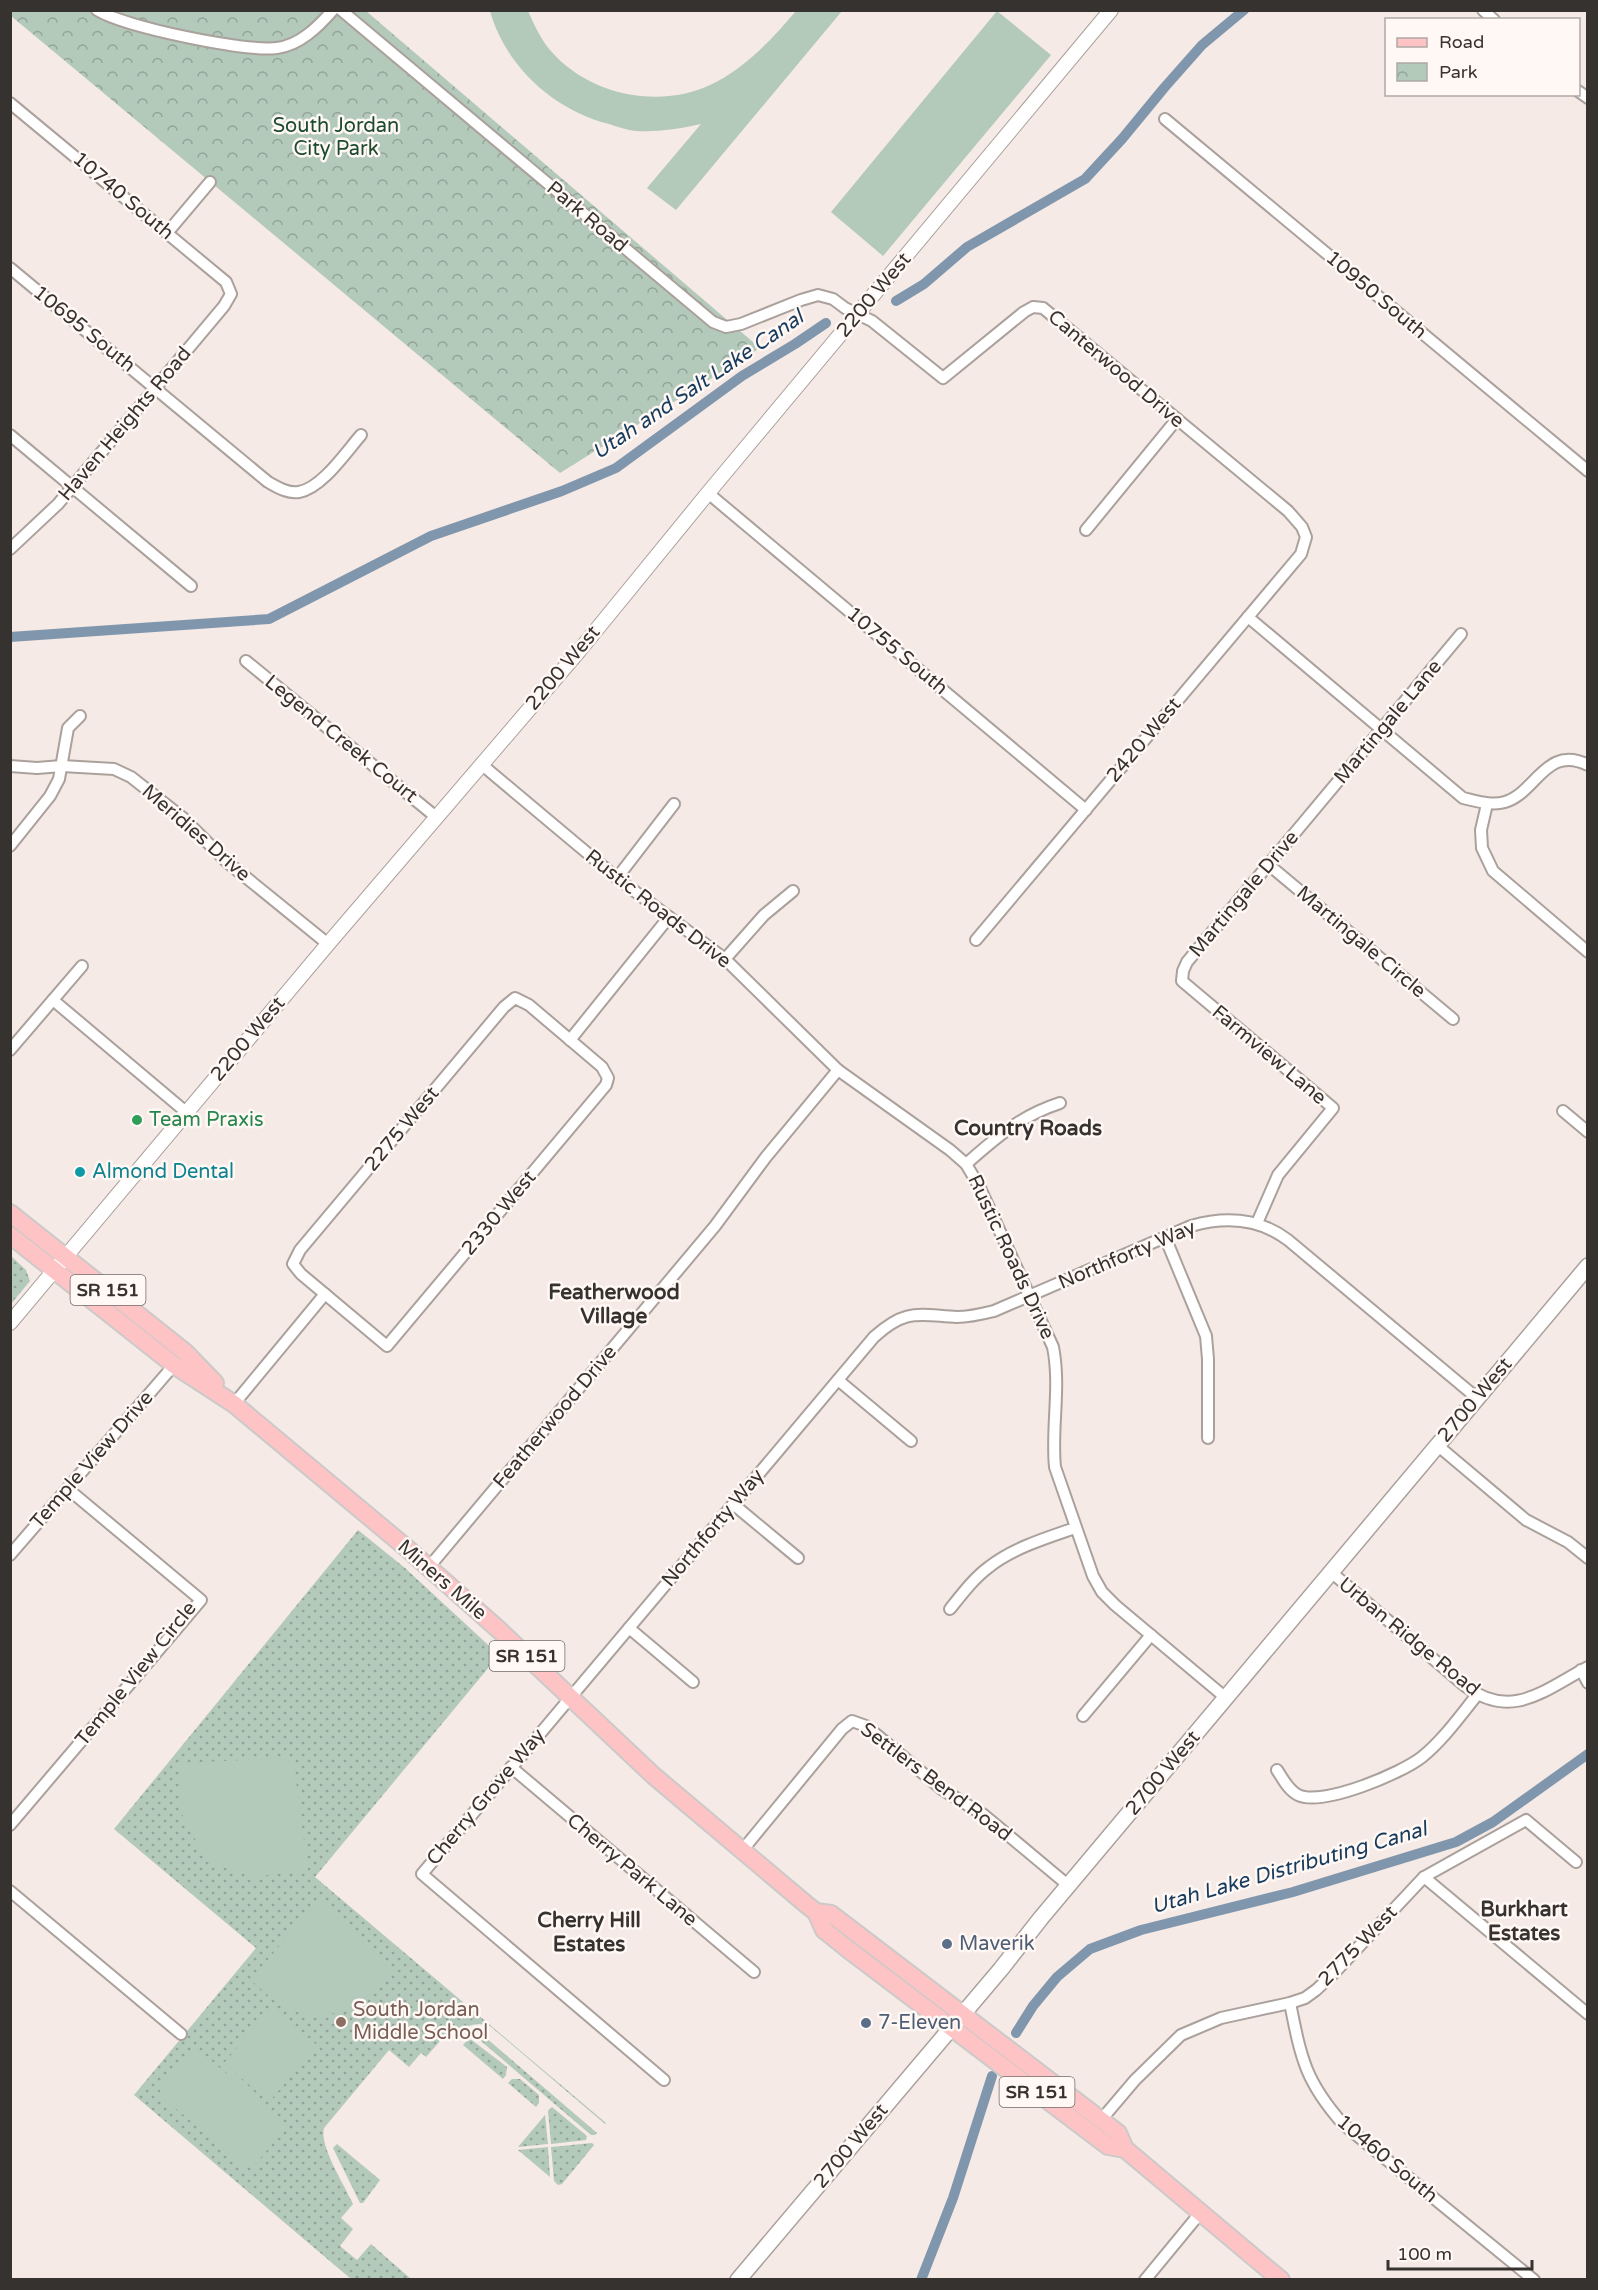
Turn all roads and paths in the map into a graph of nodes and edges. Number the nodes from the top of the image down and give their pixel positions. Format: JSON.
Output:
{"nodes":[{"id":1,"x":97,"y":10,"type":"edge"},
{"id":2,"x":333,"y":10,"type":"edge"},
{"id":3,"x":341,"y":10,"type":"edge"},
{"id":4,"x":1112,"y":10,"type":"edge"},
{"id":5,"x":11,"y":105,"type":"edge"},
{"id":6,"x":1165,"y":119,"type":"dead end"},
{"id":7,"x":210,"y":183,"type":"dead end"},
{"id":8,"x":167,"y":233,"type":"junction"},
{"id":9,"x":10,"y":268,"type":"edge"},
{"id":10,"x":231,"y":294,"type":"joint"},
{"id":11,"x":858,"y":314,"type":"junction"},
{"id":12,"x":156,"y":387,"type":"junction"},
{"id":13,"x":1177,"y":419,"type":"junction"},
{"id":14,"x":10,"y":435,"type":"edge"},
{"id":15,"x":361,"y":435,"type":"dead end"},
{"id":16,"x":1587,"y":471,"type":"edge"},
{"id":17,"x":72,"y":486,"type":"junction"},
{"id":18,"x":708,"y":493,"type":"junction"},
{"id":19,"x":1086,"y":530,"type":"dead end"},
{"id":20,"x":1306,"y":537,"type":"joint"},
{"id":21,"x":10,"y":549,"type":"edge"},
{"id":22,"x":191,"y":586,"type":"dead end"},
{"id":23,"x":1248,"y":617,"type":"junction"},
{"id":24,"x":1461,"y":634,"type":"dead end"},
{"id":25,"x":246,"y":661,"type":"dead end"},
{"id":26,"x":80,"y":716,"type":"dead end"},
{"id":27,"x":1381,"y":730,"type":"junction"},
{"id":28,"x":481,"y":764,"type":"junction"},
{"id":29,"x":1587,"y":765,"type":"edge"},
{"id":30,"x":10,"y":766,"type":"edge"},
{"id":31,"x":62,"y":766,"type":"junction"},
{"id":32,"x":674,"y":804,"type":"dead end"},
{"id":33,"x":1487,"y":804,"type":"junction"},
{"id":34,"x":1086,"y":810,"type":"junction"},
{"id":35,"x":1314,"y":810,"type":"joint"},
{"id":36,"x":436,"y":817,"type":"junction"},
{"id":37,"x":10,"y":846,"type":"edge"},
{"id":38,"x":1269,"y":865,"type":"junction"},
{"id":39,"x":617,"y":878,"type":"junction"},
{"id":40,"x":793,"y":891,"type":"dead end"},
{"id":41,"x":669,"y":917,"type":"junction"},
{"id":42,"x":976,"y":940,"type":"dead end"},
{"id":43,"x":328,"y":944,"type":"junction"},
{"id":44,"x":1587,"y":952,"type":"edge"},
{"id":45,"x":725,"y":959,"type":"junction"},
{"id":46,"x":82,"y":966,"type":"dead end"},
{"id":47,"x":1182,"y":981,"type":"joint"},
{"id":48,"x":53,"y":1000,"type":"junction"},
{"id":49,"x":1453,"y":1019,"type":"dead end"},
{"id":50,"x":570,"y":1040,"type":"junction"},
{"id":51,"x":10,"y":1050,"type":"edge"},
{"id":52,"x":838,"y":1070,"type":"junction"},
{"id":53,"x":1060,"y":1103,"type":"dead end"},
{"id":54,"x":186,"y":1112,"type":"junction"},
{"id":55,"x":1563,"y":1112,"type":"dead end"},
{"id":56,"x":1587,"y":1132,"type":"edge"},
{"id":57,"x":966,"y":1164,"type":"junction"},
{"id":58,"x":10,"y":1212,"type":"edge"},
{"id":59,"x":1257,"y":1223,"type":"junction"},
{"id":60,"x":10,"y":1235,"type":"edge"},
{"id":61,"x":1165,"y":1237,"type":"junction"},
{"id":62,"x":66,"y":1256,"type":"junction"},
{"id":63,"x":1587,"y":1266,"type":"edge"},
{"id":64,"x":54,"y":1270,"type":"junction"},
{"id":65,"x":325,"y":1294,"type":"junction"},
{"id":66,"x":1030,"y":1295,"type":"junction"},
{"id":67,"x":10,"y":1323,"type":"edge"},
{"id":68,"x":174,"y":1365,"type":"junction"},
{"id":69,"x":838,"y":1380,"type":"junction"},
{"id":70,"x":1477,"y":1398,"type":"junction"},
{"id":71,"x":234,"y":1404,"type":"junction"},
{"id":72,"x":1208,"y":1438,"type":"dead end"},
{"id":73,"x":911,"y":1441,"type":"dead end"},
{"id":74,"x":1437,"y":1445,"type":"junction"},
{"id":75,"x":68,"y":1489,"type":"junction"},
{"id":76,"x":733,"y":1504,"type":"junction"},
{"id":77,"x":1075,"y":1528,"type":"junction"},
{"id":78,"x":10,"y":1555,"type":"edge"},
{"id":79,"x":798,"y":1558,"type":"dead end"},
{"id":80,"x":1587,"y":1558,"type":"edge"},
{"id":81,"x":429,"y":1567,"type":"junction"},
{"id":82,"x":1331,"y":1572,"type":"junction"},
{"id":83,"x":951,"y":1609,"type":"dead end"},
{"id":84,"x":629,"y":1629,"type":"junction"},
{"id":85,"x":1150,"y":1635,"type":"junction"},
{"id":86,"x":1584,"y":1669,"type":"edge"},
{"id":87,"x":693,"y":1682,"type":"dead end"},
{"id":88,"x":1587,"y":1683,"type":"edge"},
{"id":89,"x":1477,"y":1695,"type":"junction"},
{"id":90,"x":570,"y":1697,"type":"junction"},
{"id":91,"x":1226,"y":1698,"type":"junction"},
{"id":92,"x":1083,"y":1716,"type":"dead end"},
{"id":93,"x":511,"y":1767,"type":"junction"},
{"id":94,"x":1277,"y":1770,"type":"dead end"},
{"id":95,"x":10,"y":1825,"type":"edge"},
{"id":96,"x":741,"y":1852,"type":"junction"},
{"id":97,"x":1576,"y":1862,"type":"dead end"},
{"id":98,"x":1424,"y":1877,"type":"junction"},
{"id":99,"x":1069,"y":1886,"type":"junction"},
{"id":100,"x":10,"y":1891,"type":"edge"},
{"id":101,"x":816,"y":1912,"type":"junction"},
{"id":102,"x":754,"y":1972,"type":"dead end"},
{"id":103,"x":1290,"y":2003,"type":"junction"},
{"id":104,"x":963,"y":2014,"type":"junction"},
{"id":105,"x":1587,"y":2014,"type":"edge"},
{"id":106,"x":951,"y":2028,"type":"junction"},
{"id":107,"x":181,"y":2034,"type":"dead end"},
{"id":108,"x":664,"y":2080,"type":"dead end"},
{"id":109,"x":1101,"y":2120,"type":"junction"},
{"id":110,"x":1125,"y":2150,"type":"junction"},
{"id":111,"x":1201,"y":2212,"type":"junction"},
{"id":112,"x":738,"y":2280,"type":"edge"},
{"id":113,"x":1145,"y":2280,"type":"edge"},
{"id":114,"x":1281,"y":2280,"type":"edge"},
{"id":115,"x":1534,"y":2280,"type":"edge"}],
"edges":[{"from":1,"to":2,"type":"street"},
{"from":3,"to":11,"type":"street","name":"Park Road"},
{"from":4,"to":11,"type":"street","name":"2200 West"},
{"from":5,"to":8,"type":"street","name":"10740 South"},
{"from":6,"to":16,"type":"street","name":"10950 South"},
{"from":7,"to":8,"type":"street"},
{"from":8,"to":10,"type":"street","name":"10740 South"},
{"from":9,"to":12,"type":"street","name":"10695 South"},
{"from":10,"to":12,"type":"street","name":"Haven Heights Road"},
{"from":11,"to":13,"type":"street","name":"Canterwood Drive"},
{"from":11,"to":18,"type":"street","name":"2200 West"},
{"from":12,"to":15,"type":"street","name":"10695 South"},
{"from":12,"to":17,"type":"street","name":"Haven Heights Road"},
{"from":13,"to":19,"type":"street"},
{"from":13,"to":20,"type":"street","name":"Canterwood Drive"},
{"from":14,"to":17,"type":"street"},
{"from":17,"to":21,"type":"street","name":"Haven Heights Road"},
{"from":17,"to":22,"type":"street"},
{"from":18,"to":28,"type":"street","name":"2200 West"},
{"from":18,"to":34,"type":"street","name":"10755 South"},
{"from":20,"to":23,"type":"street","name":"2420 West"},
{"from":23,"to":27,"type":"street"},
{"from":23,"to":34,"type":"street","name":"2420 West"},
{"from":24,"to":27,"type":"street","name":"Martingale Lane"},
{"from":25,"to":36,"type":"street","name":"Legend Creek Court"},
{"from":26,"to":31,"type":"street"},
{"from":27,"to":33,"type":"street"},
{"from":27,"to":35,"type":"street","name":"Martingale Lane"},
{"from":28,"to":36,"type":"street","name":"2200 West"},
{"from":28,"to":39,"type":"street","name":"Rustic Roads Drive"},
{"from":29,"to":33,"type":"street"},
{"from":30,"to":31,"type":"street","name":"Meridies Drive"},
{"from":31,"to":37,"type":"street"},
{"from":31,"to":43,"type":"street","name":"Meridies Drive"},
{"from":32,"to":39,"type":"street"},
{"from":33,"to":44,"type":"street"},
{"from":34,"to":42,"type":"street","name":"2420 West"},
{"from":35,"to":38,"type":"street","name":"Martingale Drive"},
{"from":36,"to":43,"type":"street","name":"2200 West"},
{"from":38,"to":47,"type":"street","name":"Martingale Drive"},
{"from":38,"to":49,"type":"street","name":"Martingale Circle"},
{"from":39,"to":41,"type":"street","name":"Rustic Roads Drive"},
{"from":40,"to":45,"type":"street"},
{"from":41,"to":45,"type":"street","name":"Rustic Roads Drive"},
{"from":41,"to":50,"type":"street"},
{"from":43,"to":54,"type":"street","name":"2200 West"},
{"from":45,"to":52,"type":"street","name":"Rustic Roads Drive"},
{"from":46,"to":48,"type":"street"},
{"from":47,"to":59,"type":"street","name":"Farmview Lane"},
{"from":48,"to":51,"type":"street"},
{"from":48,"to":54,"type":"street"},
{"from":50,"to":65,"type":"street","name":"2275 West"},
{"from":50,"to":65,"type":"street","name":"2330 West"},
{"from":52,"to":57,"type":"street","name":"Rustic Roads Drive"},
{"from":52,"to":81,"type":"street","name":"Featherwood Drive"},
{"from":53,"to":57,"type":"street"},
{"from":54,"to":62,"type":"street","name":"2200 West"},
{"from":55,"to":56,"type":"street"},
{"from":57,"to":66,"type":"street","name":"Rustic Roads Drive"},
{"from":58,"to":62,"type":"main road","number":"SR 151"},
{"from":59,"to":61,"type":"street","name":"Northforty Way"},
{"from":59,"to":70,"type":"street","name":"Northforty Way"},
{"from":60,"to":64,"type":"main road","number":"SR 151"},
{"from":61,"to":66,"type":"street","name":"Northforty Way"},
{"from":61,"to":72,"type":"street"},
{"from":62,"to":64,"type":"street","name":"2200 West"},
{"from":62,"to":71,"type":"main road","number":"SR 151"},
{"from":63,"to":70,"type":"main road","name":"2700 West"},
{"from":64,"to":67,"type":"street","name":"2200 West"},
{"from":64,"to":68,"type":"main road","name":"Miners Mile","number":"SR 151"},
{"from":65,"to":71,"type":"street"},
{"from":66,"to":69,"type":"street","name":"Northforty Way"},
{"from":66,"to":77,"type":"street","name":"Rustic Roads Drive"},
{"from":68,"to":71,"type":"main road","name":"Miners Mile","number":"SR 151"},
{"from":68,"to":75,"type":"street","name":"Temple View Drive"},
{"from":69,"to":73,"type":"street"},
{"from":69,"to":76,"type":"street","name":"Northforty Way"},
{"from":70,"to":74,"type":"main road","name":"2700 West"},
{"from":71,"to":81,"type":"main road","name":"Miners Mile","number":"SR 151"},
{"from":74,"to":80,"type":"street"},
{"from":74,"to":82,"type":"main road","name":"2700 West"},
{"from":75,"to":78,"type":"street","name":"Temple View Drive"},
{"from":75,"to":95,"type":"street","name":"Temple View Circle"},
{"from":76,"to":79,"type":"street"},
{"from":76,"to":84,"type":"street","name":"Northforty Way"},
{"from":77,"to":83,"type":"street"},
{"from":77,"to":85,"type":"street","name":"Rustic Roads Drive"},
{"from":81,"to":90,"type":"main road","name":"Miners Mile","number":"SR 151"},
{"from":82,"to":89,"type":"street","name":"Urban Ridge Road"},
{"from":82,"to":91,"type":"main road","name":"2700 West"},
{"from":84,"to":87,"type":"street"},
{"from":84,"to":90,"type":"street","name":"Northforty Way"},
{"from":85,"to":91,"type":"street","name":"Rustic Roads Drive"},
{"from":85,"to":92,"type":"street"},
{"from":86,"to":88,"type":"street"},
{"from":86,"to":89,"type":"street","name":"Urban Ridge Road"},
{"from":89,"to":94,"type":"street"},
{"from":90,"to":93,"type":"street","name":"Cherry Grove Way"},
{"from":90,"to":96,"type":"main road","name":"Miners Mile","number":"SR 151"},
{"from":91,"to":99,"type":"main road","name":"2700 West"},
{"from":93,"to":102,"type":"street","name":"Cherry Park Lane"},
{"from":93,"to":108,"type":"street","name":"Cherry Grove Way"},
{"from":96,"to":99,"type":"street","name":"Settlers Bend Road"},
{"from":96,"to":101,"type":"main road","name":"Miners Mile","number":"SR 151"},
{"from":97,"to":98,"type":"street","name":"2775 West"},
{"from":98,"to":103,"type":"street","name":"2775 West"},
{"from":98,"to":105,"type":"street"},
{"from":99,"to":104,"type":"main road","name":"2700 West"},
{"from":100,"to":107,"type":"street"},
{"from":101,"to":104,"type":"main road","number":"SR 151"},
{"from":101,"to":106,"type":"main road","number":"SR 151"},
{"from":103,"to":109,"type":"street","name":"2775 West"},
{"from":103,"to":115,"type":"street","name":"10460 South"},
{"from":104,"to":106,"type":"main road","name":"2700 West"},
{"from":104,"to":109,"type":"main road","number":"SR 151"},
{"from":106,"to":110,"type":"main road","number":"SR 151"},
{"from":106,"to":112,"type":"main road","name":"2700 West"},
{"from":109,"to":110,"type":"main road","number":"SR 151"},
{"from":110,"to":111,"type":"main road","number":"SR 151"},
{"from":111,"to":113,"type":"street"},
{"from":111,"to":114,"type":"main road","number":"SR 151"}]}
